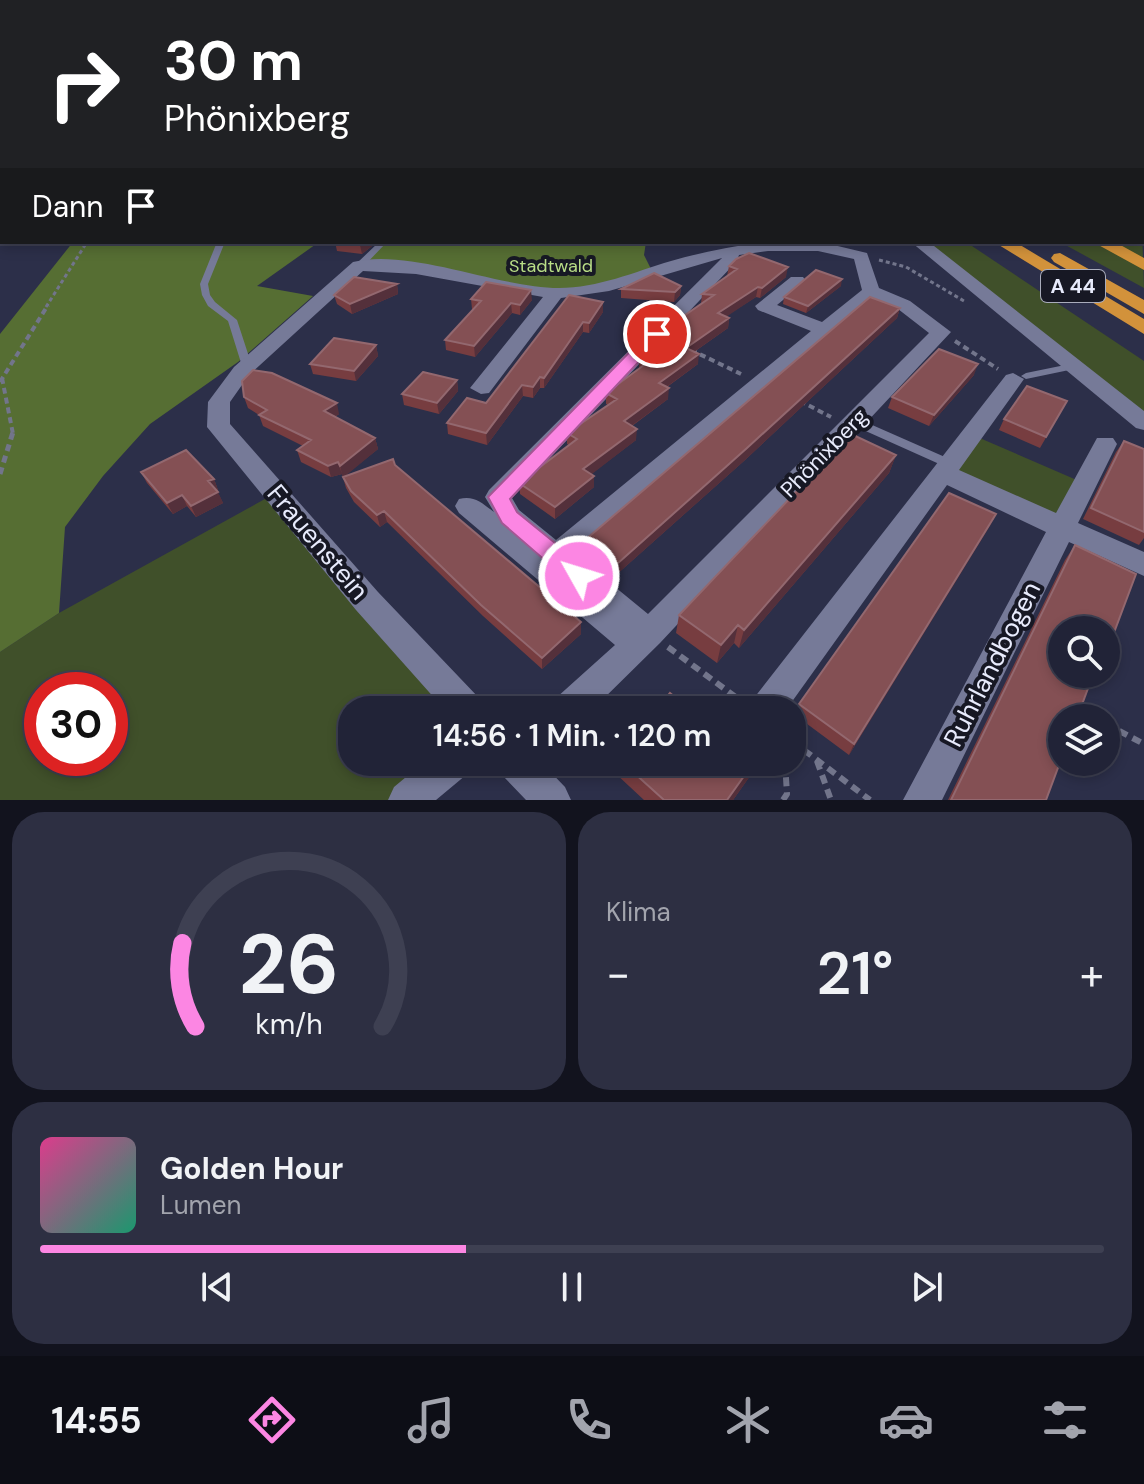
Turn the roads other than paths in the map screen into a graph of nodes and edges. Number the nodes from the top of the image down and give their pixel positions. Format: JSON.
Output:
{"nodes":[{"id":1,"x":220,"y":244,"type":"edge"},
{"id":2,"x":381,"y":244,"type":"edge"},
{"id":3,"x":921,"y":244,"type":"edge"},
{"id":4,"x":1006,"y":244,"type":"edge"},
{"id":5,"x":1035,"y":244,"type":"edge"},
{"id":6,"x":1106,"y":244,"type":"edge"},
{"id":7,"x":731,"y":252,"type":"junction"},
{"id":8,"x":1144,"y":265,"type":"edge"},
{"id":9,"x":359,"y":266,"type":"junction"},
{"id":10,"x":797,"y":281,"type":"edge"},
{"id":11,"x":871,"y":291,"type":"junction"},
{"id":12,"x":556,"y":293,"type":"junction"},
{"id":13,"x":1144,"y":308,"type":"edge"},
{"id":14,"x":1144,"y":328,"type":"edge"},
{"id":15,"x":825,"y":330,"type":"junction"},
{"id":16,"x":247,"y":366,"type":"junction"},
{"id":17,"x":1070,"y":367,"type":"junction"},
{"id":18,"x":1020,"y":377,"type":"joint"},
{"id":19,"x":481,"y":388,"type":"dead end"},
{"id":20,"x":1136,"y":418,"type":"edge"},
{"id":21,"x":854,"y":421,"type":"junction"},
{"id":22,"x":1105,"y":444,"type":"dead end"},
{"id":23,"x":947,"y":469,"type":"junction"},
{"id":24,"x":468,"y":506,"type":"dead end"},
{"id":25,"x":1062,"y":528,"type":"junction"},
{"id":26,"x":555,"y":557,"type":"junction"},
{"id":27,"x":1144,"y":565,"type":"edge"},
{"id":28,"x":643,"y":638,"type":"junction"},
{"id":29,"x":454,"y":696,"type":"edge"},
{"id":30,"x":583,"y":696,"type":"edge"},
{"id":31,"x":777,"y":696,"type":"edge"},
{"id":32,"x":436,"y":776,"type":"edge"},
{"id":33,"x":529,"y":776,"type":"edge"},
{"id":34,"x":407,"y":800,"type":"edge"},
{"id":35,"x":552,"y":800,"type":"edge"},
{"id":36,"x":922,"y":800,"type":"edge"}],
"edges":[{"from":1,"to":16,"type":"lane"},
{"from":2,"to":9,"type":"lane","name":"Frauenstein"},
{"from":3,"to":17,"type":"street"},
{"from":4,"to":14,"type":"highway","number":"A 44"},
{"from":5,"to":13,"type":"highway","number":"A 44"},
{"from":6,"to":8,"type":"highway"},
{"from":7,"to":11,"type":"street"},
{"from":7,"to":12,"type":"street"},
{"from":7,"to":26,"type":"street"},
{"from":9,"to":12,"type":"street"},
{"from":9,"to":16,"type":"street","name":"Frauenstein"},
{"from":10,"to":15,"type":"street"},
{"from":11,"to":15,"type":"street"},
{"from":11,"to":21,"type":"street","name":"Phönixberg"},
{"from":12,"to":19,"type":"street"},
{"from":15,"to":26,"type":"street"},
{"from":16,"to":29,"type":"street","name":"Frauenstein"},
{"from":17,"to":18,"type":"lane"},
{"from":17,"to":20,"type":"street"},
{"from":18,"to":23,"type":"street"},
{"from":21,"to":23,"type":"lane"},
{"from":21,"to":28,"type":"street","name":"Phönixberg"},
{"from":22,"to":25,"type":"street","name":"Ruhrlandbogen"},
{"from":23,"to":25,"type":"street"},
{"from":23,"to":31,"type":"street"},
{"from":24,"to":28,"type":"street"},
{"from":25,"to":27,"type":"street"},
{"from":25,"to":36,"type":"street","name":"Ruhrlandbogen"},
{"from":26,"to":28,"type":"street"},
{"from":28,"to":30,"type":"street","name":"Phönixberg"},
{"from":32,"to":34,"type":"street"},
{"from":33,"to":35,"type":"street"}]}
